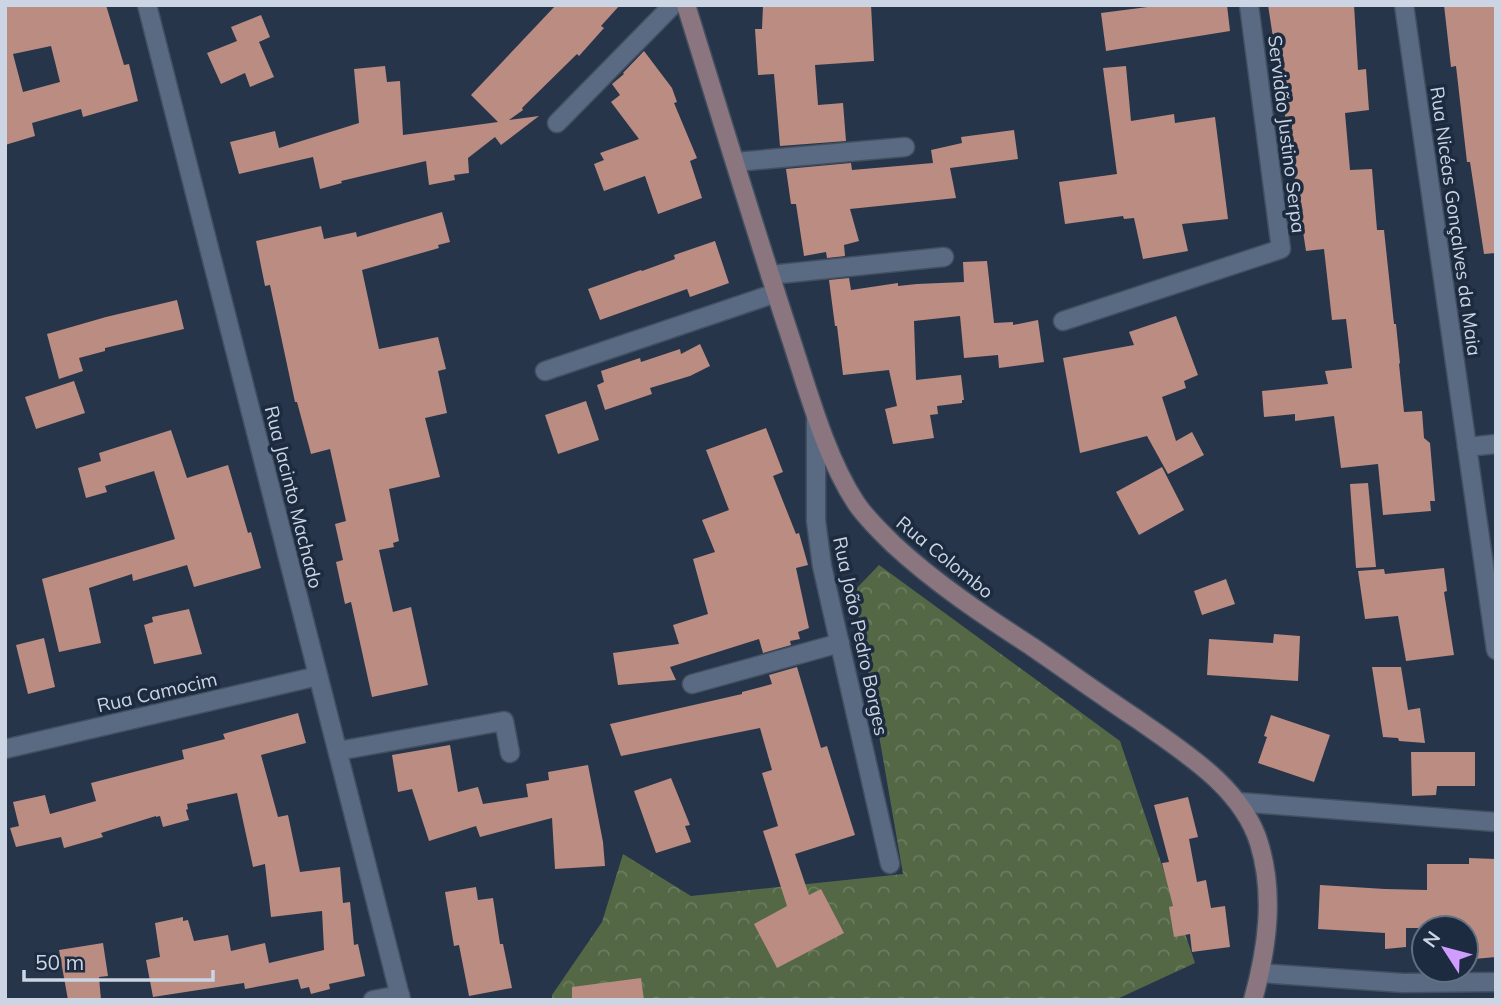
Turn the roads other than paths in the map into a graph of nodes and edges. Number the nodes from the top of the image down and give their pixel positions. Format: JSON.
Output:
{"nodes":[{"id":1,"x":147,"y":5,"type":"edge"},
{"id":2,"x":673,"y":5,"type":"edge"},
{"id":3,"x":686,"y":5,"type":"edge"},
{"id":4,"x":1249,"y":5,"type":"edge"},
{"id":5,"x":1404,"y":5,"type":"edge"},
{"id":6,"x":557,"y":123,"type":"dead end"},
{"id":7,"x":905,"y":147,"type":"dead end"},
{"id":8,"x":735,"y":162,"type":"junction"},
{"id":9,"x":944,"y":257,"type":"dead end"},
{"id":10,"x":773,"y":284,"type":"junction"},
{"id":11,"x":1063,"y":321,"type":"dead end"},
{"id":12,"x":545,"y":371,"type":"dead end"},
{"id":13,"x":816,"y":414,"type":"junction"},
{"id":14,"x":1496,"y":444,"type":"edge"},
{"id":15,"x":1467,"y":447,"type":"junction"},
{"id":16,"x":840,"y":643,"type":"junction"},
{"id":17,"x":1496,"y":650,"type":"edge"},
{"id":18,"x":318,"y":676,"type":"junction"},
{"id":19,"x":692,"y":684,"type":"dead end"},
{"id":20,"x":5,"y":749,"type":"edge"},
{"id":21,"x":338,"y":751,"type":"junction"},
{"id":22,"x":510,"y":753,"type":"dead end"},
{"id":23,"x":1238,"y":802,"type":"junction"},
{"id":24,"x":1496,"y":822,"type":"edge"},
{"id":25,"x":890,"y":864,"type":"dead end"},
{"id":26,"x":1260,"y":973,"type":"junction"},
{"id":27,"x":1496,"y":982,"type":"edge"},
{"id":28,"x":401,"y":998,"type":"edge"},
{"id":29,"x":373,"y":1000,"type":"edge"},
{"id":30,"x":1253,"y":1000,"type":"edge"}],
"edges":[{"from":1,"to":18,"type":"street","name":"Rua Jacinto Machado"},
{"from":2,"to":6,"type":"street"},
{"from":3,"to":8,"type":"street","name":"Rua Colombo"},
{"from":4,"to":11,"type":"street","name":"Servidão Justino Serpa"},
{"from":5,"to":15,"type":"street","name":"Rua Nicéas Gonçalves da Maia"},
{"from":7,"to":8,"type":"street"},
{"from":8,"to":10,"type":"street","name":"Rua Colombo"},
{"from":9,"to":10,"type":"street"},
{"from":10,"to":12,"type":"street"},
{"from":10,"to":13,"type":"street","name":"Rua Colombo"},
{"from":13,"to":16,"type":"street","name":"Rua João Pedro Borges"},
{"from":13,"to":23,"type":"street","name":"Rua Colombo"},
{"from":14,"to":15,"type":"street"},
{"from":15,"to":17,"type":"street","name":"Rua Nicéas Gonçalves da Maia"},
{"from":16,"to":19,"type":"street"},
{"from":16,"to":25,"type":"street","name":"Rua João Pedro Borges"},
{"from":18,"to":20,"type":"street","name":"Rua Camocim"},
{"from":18,"to":21,"type":"street","name":"Rua Jacinto Machado"},
{"from":21,"to":22,"type":"street"},
{"from":21,"to":28,"type":"street","name":"Rua Jacinto Machado"},
{"from":23,"to":24,"type":"street"},
{"from":23,"to":26,"type":"street","name":"Rua Colombo"},
{"from":26,"to":27,"type":"street"},
{"from":26,"to":30,"type":"street","name":"Rua Colombo"},
{"from":28,"to":29,"type":"street"}]}
